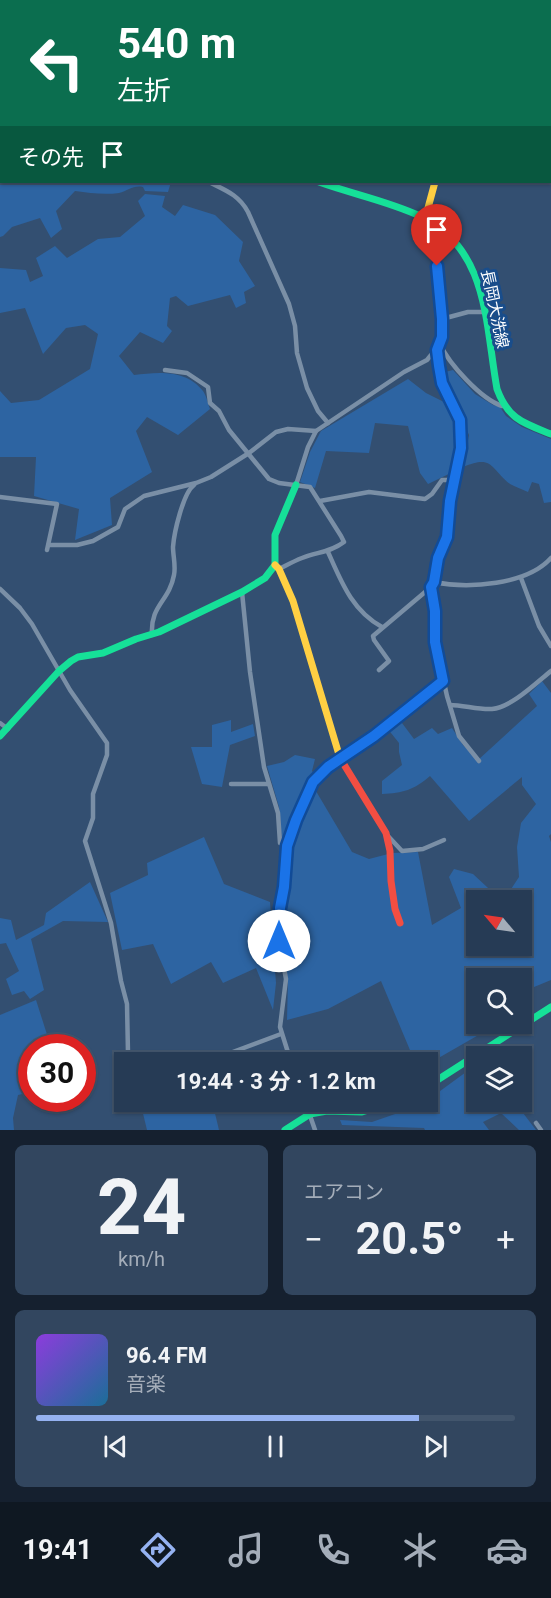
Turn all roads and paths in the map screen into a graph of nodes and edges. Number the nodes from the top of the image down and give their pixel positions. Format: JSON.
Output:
{"nodes":[{"id":1,"x":211,"y":183,"type":"edge"},
{"id":2,"x":322,"y":183,"type":"edge"},
{"id":3,"x":435,"y":183,"type":"edge"},
{"id":4,"x":426,"y":219,"type":"junction"},
{"id":5,"x":484,"y":312,"type":"junction"},
{"id":6,"x":442,"y":319,"type":"junction"},
{"id":7,"x":440,"y":344,"type":"junction"},
{"id":8,"x":437,"y":350,"type":"junction"},
{"id":9,"x":165,"y":370,"type":"dead end"},
{"id":10,"x":502,"y":406,"type":"junction"},
{"id":11,"x":328,"y":423,"type":"junction"},
{"id":12,"x":316,"y":431,"type":"junction"},
{"id":13,"x":551,"y":434,"type":"edge"},
{"id":14,"x":249,"y":453,"type":"junction"},
{"id":15,"x":454,"y":480,"type":"junction"},
{"id":16,"x":196,"y":483,"type":"junction"},
{"id":17,"x":296,"y":485,"type":"junction"},
{"id":18,"x":0,"y":497,"type":"edge"},
{"id":19,"x":320,"y":501,"type":"junction"},
{"id":20,"x":328,"y":552,"type":"junction"},
{"id":21,"x":551,"y":558,"type":"edge"},
{"id":22,"x":277,"y":567,"type":"junction"},
{"id":23,"x":521,"y":578,"type":"junction"},
{"id":24,"x":432,"y":585,"type":"junction"},
{"id":25,"x":0,"y":589,"type":"edge"},
{"id":26,"x":242,"y":592,"type":"junction"},
{"id":27,"x":382,"y":627,"type":"junction"},
{"id":28,"x":152,"y":635,"type":"junction"},
{"id":29,"x":551,"y":646,"type":"edge"},
{"id":30,"x":379,"y":670,"type":"dead end"},
{"id":31,"x":58,"y":671,"type":"junction"},
{"id":32,"x":551,"y":671,"type":"edge"},
{"id":33,"x":443,"y":681,"type":"junction"},
{"id":34,"x":450,"y":705,"type":"junction"},
{"id":35,"x":0,"y":723,"type":"edge"},
{"id":36,"x":8,"y":729,"type":"junction"},
{"id":37,"x":0,"y":736,"type":"edge"},
{"id":38,"x":340,"y":757,"type":"junction"},
{"id":39,"x":479,"y":761,"type":"dead end"},
{"id":40,"x":231,"y":784,"type":"dead end"},
{"id":41,"x":269,"y":784,"type":"junction"},
{"id":42,"x":386,"y":833,"type":"junction"},
{"id":43,"x":444,"y":840,"type":"dead end"},
{"id":44,"x":287,"y":846,"type":"junction"},
{"id":45,"x":400,"y":923,"type":"dead end"},
{"id":46,"x":551,"y":1007,"type":"edge"},
{"id":47,"x":281,"y":1034,"type":"junction"},
{"id":48,"x":128,"y":1052,"type":"edge"},
{"id":49,"x":233,"y":1052,"type":"edge"},
{"id":50,"x":287,"y":1052,"type":"edge"},
{"id":51,"x":438,"y":1080,"type":"edge"},
{"id":52,"x":321,"y":1112,"type":"edge"},
{"id":53,"x":310,"y":1114,"type":"junction"},
{"id":54,"x":536,"y":1123,"type":"dead end"},
{"id":55,"x":285,"y":1130,"type":"edge"},
{"id":56,"x":315,"y":1130,"type":"edge"},
{"id":57,"x":541,"y":1130,"type":"edge"}],
"edges":[{"from":1,"to":11,"type":"street"},
{"from":2,"to":4,"type":"street","name":"長岡大洗線"},
{"from":3,"to":4,"type":"street"},
{"from":4,"to":5,"type":"street","name":"長岡大洗線"},
{"from":4,"to":6,"type":"street"},
{"from":5,"to":6,"type":"street"},
{"from":5,"to":10,"type":"street","name":"長岡大洗線"},
{"from":6,"to":7,"type":"street"},
{"from":7,"to":8,"type":"street"},
{"from":7,"to":10,"type":"street"},
{"from":8,"to":11,"type":"street"},
{"from":8,"to":15,"type":"street"},
{"from":9,"to":14,"type":"street"},
{"from":10,"to":13,"type":"street"},
{"from":11,"to":12,"type":"street"},
{"from":12,"to":14,"type":"street"},
{"from":12,"to":17,"type":"street"},
{"from":14,"to":16,"type":"street"},
{"from":14,"to":17,"type":"street"},
{"from":15,"to":19,"type":"street"},
{"from":15,"to":24,"type":"street"},
{"from":16,"to":18,"type":"street"},
{"from":16,"to":28,"type":"street"},
{"from":17,"to":19,"type":"street"},
{"from":17,"to":22,"type":"street"},
{"from":19,"to":20,"type":"street"},
{"from":20,"to":22,"type":"street"},
{"from":20,"to":27,"type":"street"},
{"from":21,"to":23,"type":"street"},
{"from":22,"to":26,"type":"street"},
{"from":22,"to":38,"type":"street"},
{"from":23,"to":24,"type":"street"},
{"from":23,"to":29,"type":"street"},
{"from":24,"to":27,"type":"street"},
{"from":24,"to":33,"type":"street"},
{"from":25,"to":31,"type":"street"},
{"from":26,"to":28,"type":"street"},
{"from":26,"to":41,"type":"street"},
{"from":27,"to":30,"type":"street"},
{"from":28,"to":31,"type":"street"},
{"from":31,"to":36,"type":"street"},
{"from":31,"to":48,"type":"street"},
{"from":32,"to":34,"type":"street"},
{"from":33,"to":34,"type":"street"},
{"from":33,"to":38,"type":"street"},
{"from":34,"to":39,"type":"street"},
{"from":35,"to":36,"type":"street"},
{"from":36,"to":37,"type":"street"},
{"from":38,"to":42,"type":"street"},
{"from":38,"to":44,"type":"street"},
{"from":40,"to":41,"type":"street"},
{"from":41,"to":44,"type":"street"},
{"from":42,"to":43,"type":"street"},
{"from":42,"to":45,"type":"street"},
{"from":44,"to":47,"type":"street"},
{"from":46,"to":51,"type":"street"},
{"from":47,"to":49,"type":"street"},
{"from":47,"to":50,"type":"street"},
{"from":52,"to":53,"type":"street"},
{"from":53,"to":55,"type":"street"},
{"from":53,"to":56,"type":"street"},
{"from":54,"to":57,"type":"street"}]}
